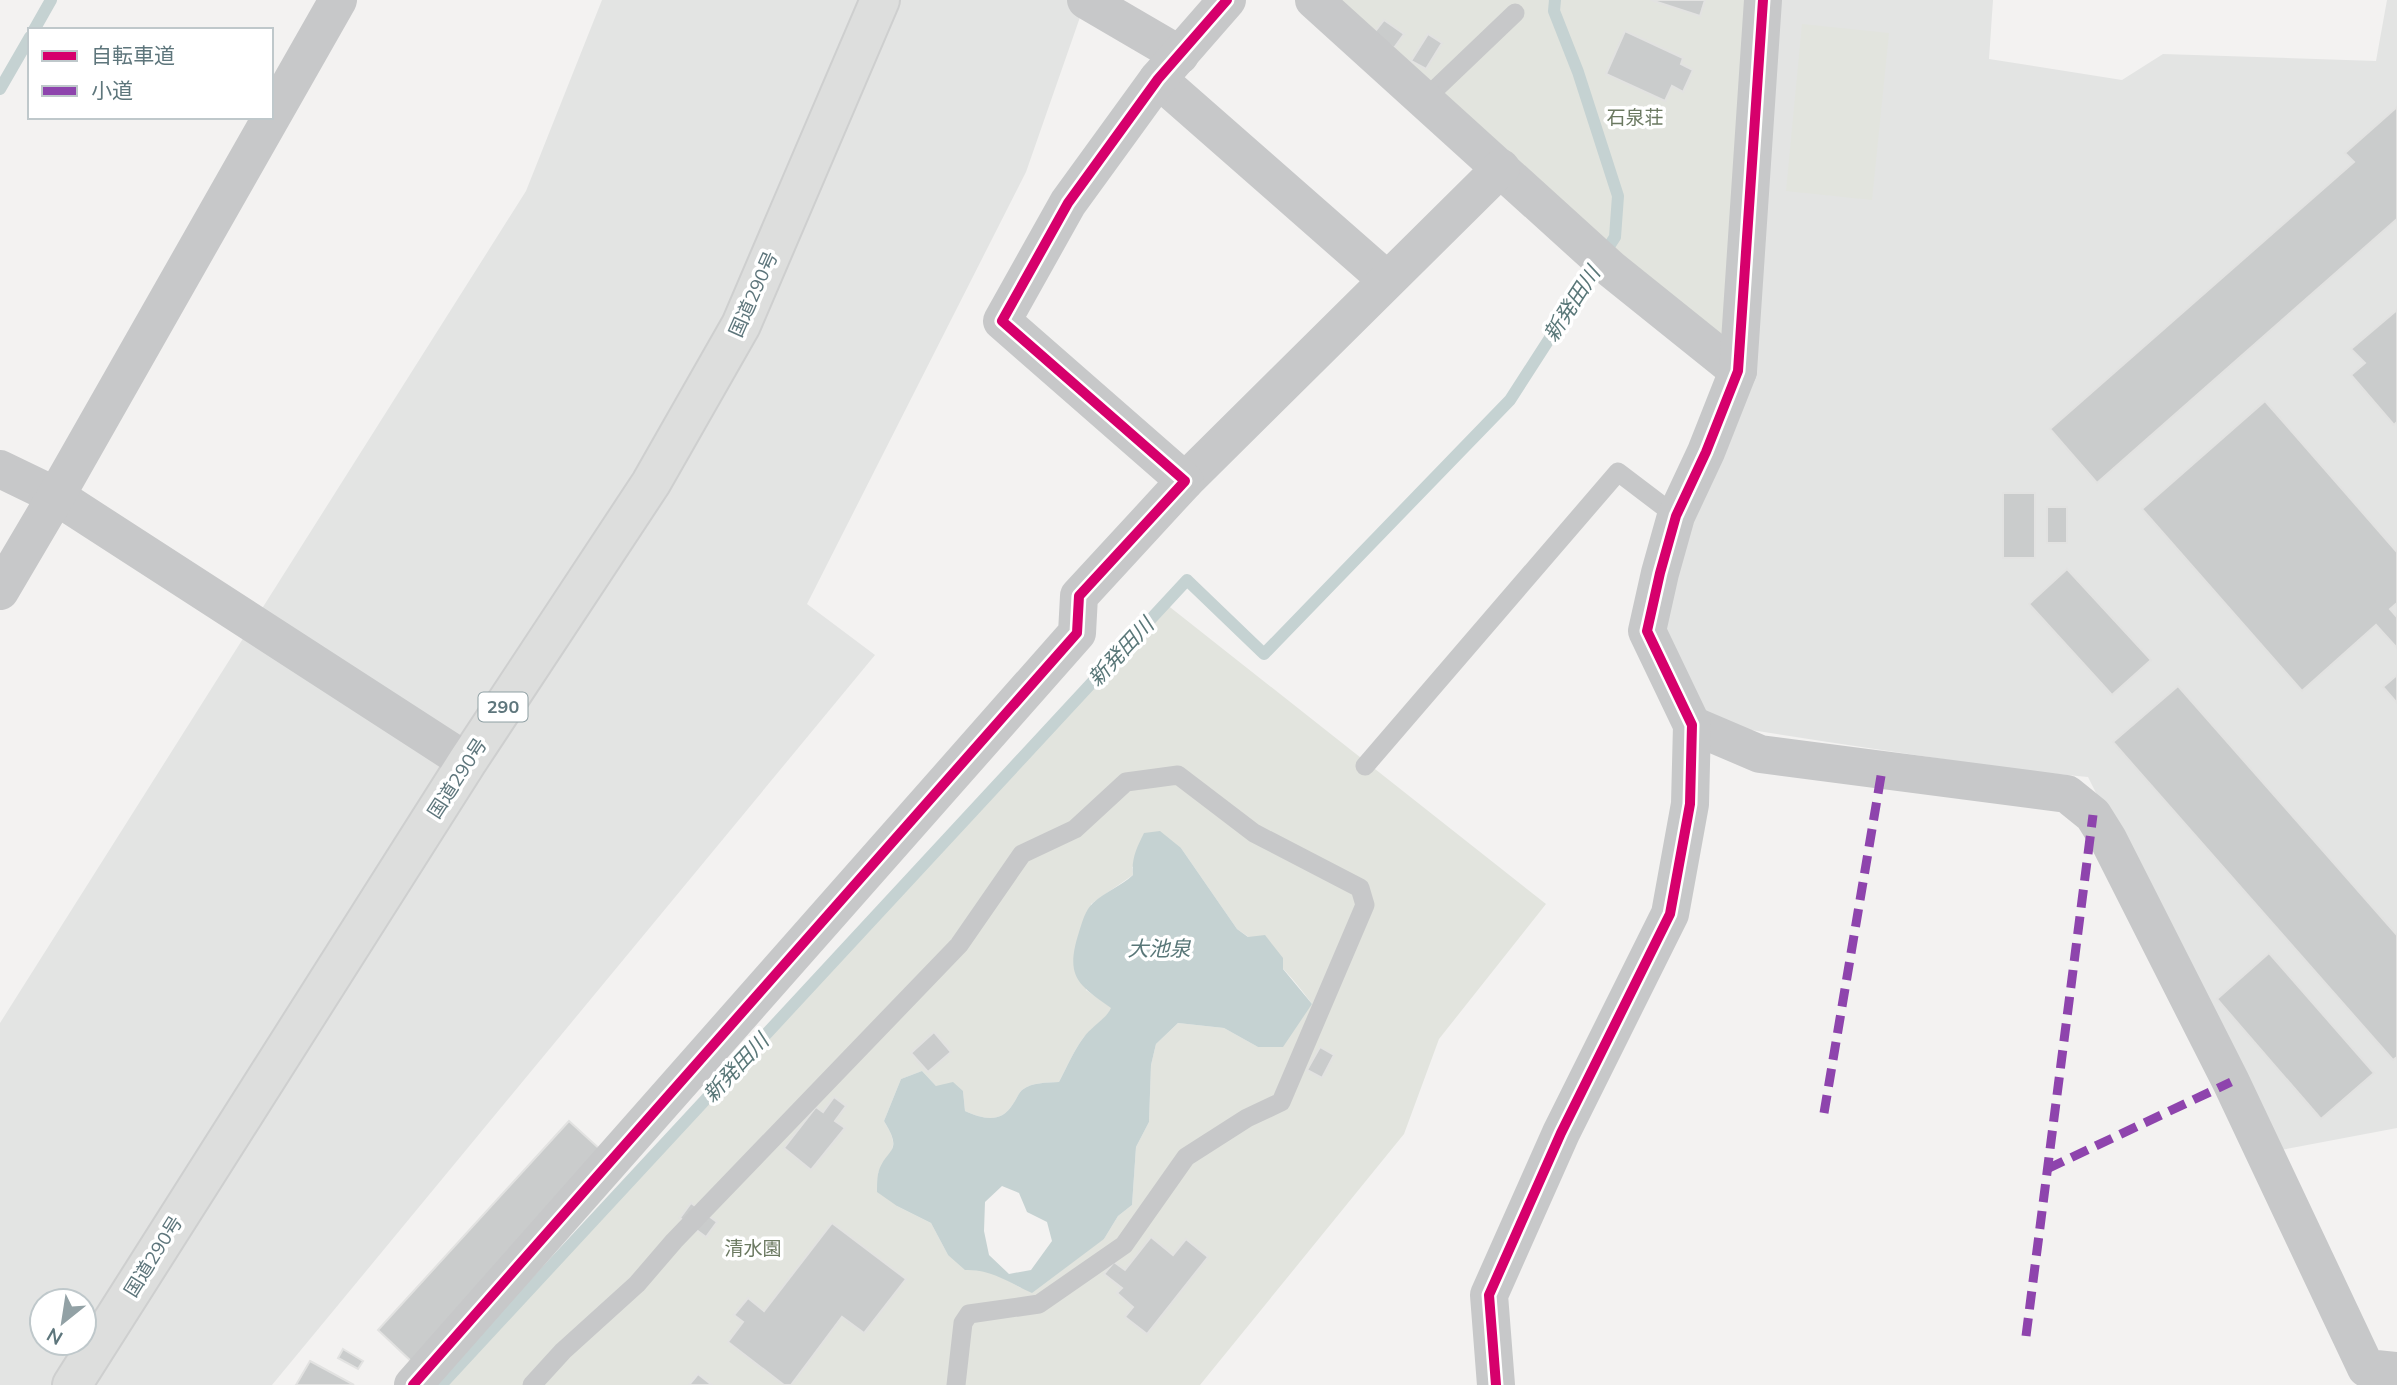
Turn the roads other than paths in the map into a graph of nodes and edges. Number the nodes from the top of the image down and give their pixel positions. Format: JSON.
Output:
{"nodes":[{"id":1,"x":338,"y":0,"type":"edge"},
{"id":2,"x":880,"y":0,"type":"edge"},
{"id":3,"x":1086,"y":0,"type":"edge"},
{"id":4,"x":1227,"y":0,"type":"edge"},
{"id":5,"x":1314,"y":0,"type":"edge"},
{"id":6,"x":1763,"y":0,"type":"edge"},
{"id":7,"x":1515,"y":13,"type":"dead end"},
{"id":8,"x":1169,"y":67,"type":"junction"},
{"id":9,"x":1424,"y":99,"type":"junction"},
{"id":10,"x":273,"y":114,"type":"edge"},
{"id":11,"x":270,"y":119,"type":"edge"},
{"id":12,"x":1501,"y":168,"type":"junction"},
{"id":13,"x":1387,"y":280,"type":"junction"},
{"id":14,"x":1738,"y":371,"type":"junction"},
{"id":15,"x":0,"y":469,"type":"edge"},
{"id":16,"x":1185,"y":481,"type":"junction"},
{"id":17,"x":56,"y":496,"type":"junction"},
{"id":18,"x":1676,"y":516,"type":"junction"},
{"id":19,"x":0,"y":591,"type":"edge"},
{"id":20,"x":1692,"y":725,"type":"junction"},
{"id":21,"x":467,"y":762,"type":"junction"},
{"id":22,"x":1365,"y":766,"type":"dead end"},
{"id":23,"x":2397,"y":1371,"type":"edge"},
{"id":24,"x":72,"y":1385,"type":"edge"},
{"id":25,"x":414,"y":1385,"type":"edge"},
{"id":26,"x":532,"y":1385,"type":"edge"},
{"id":27,"x":956,"y":1385,"type":"edge"},
{"id":28,"x":1496,"y":1385,"type":"edge"}],
"edges":[{"from":1,"to":10,"type":"street"},
{"from":2,"to":21,"type":"highway","name":"国道290号","number":"290"},
{"from":3,"to":8,"type":"street"},
{"from":4,"to":8,"type":"street"},
{"from":5,"to":9,"type":"street"},
{"from":6,"to":14,"type":"street"},
{"from":7,"to":9,"type":"lane"},
{"from":8,"to":13,"type":"street"},
{"from":8,"to":16,"type":"street"},
{"from":9,"to":12,"type":"street"},
{"from":11,"to":17,"type":"street"},
{"from":12,"to":13,"type":"street"},
{"from":12,"to":14,"type":"street"},
{"from":13,"to":16,"type":"street"},
{"from":14,"to":18,"type":"street"},
{"from":15,"to":17,"type":"street"},
{"from":16,"to":25,"type":"street"},
{"from":17,"to":19,"type":"street"},
{"from":17,"to":21,"type":"street"},
{"from":18,"to":20,"type":"street"},
{"from":18,"to":22,"type":"lane"},
{"from":20,"to":23,"type":"street"},
{"from":20,"to":28,"type":"street"},
{"from":21,"to":24,"type":"highway","name":"国道290号","number":"290"},
{"from":26,"to":27,"type":"lane"}]}
